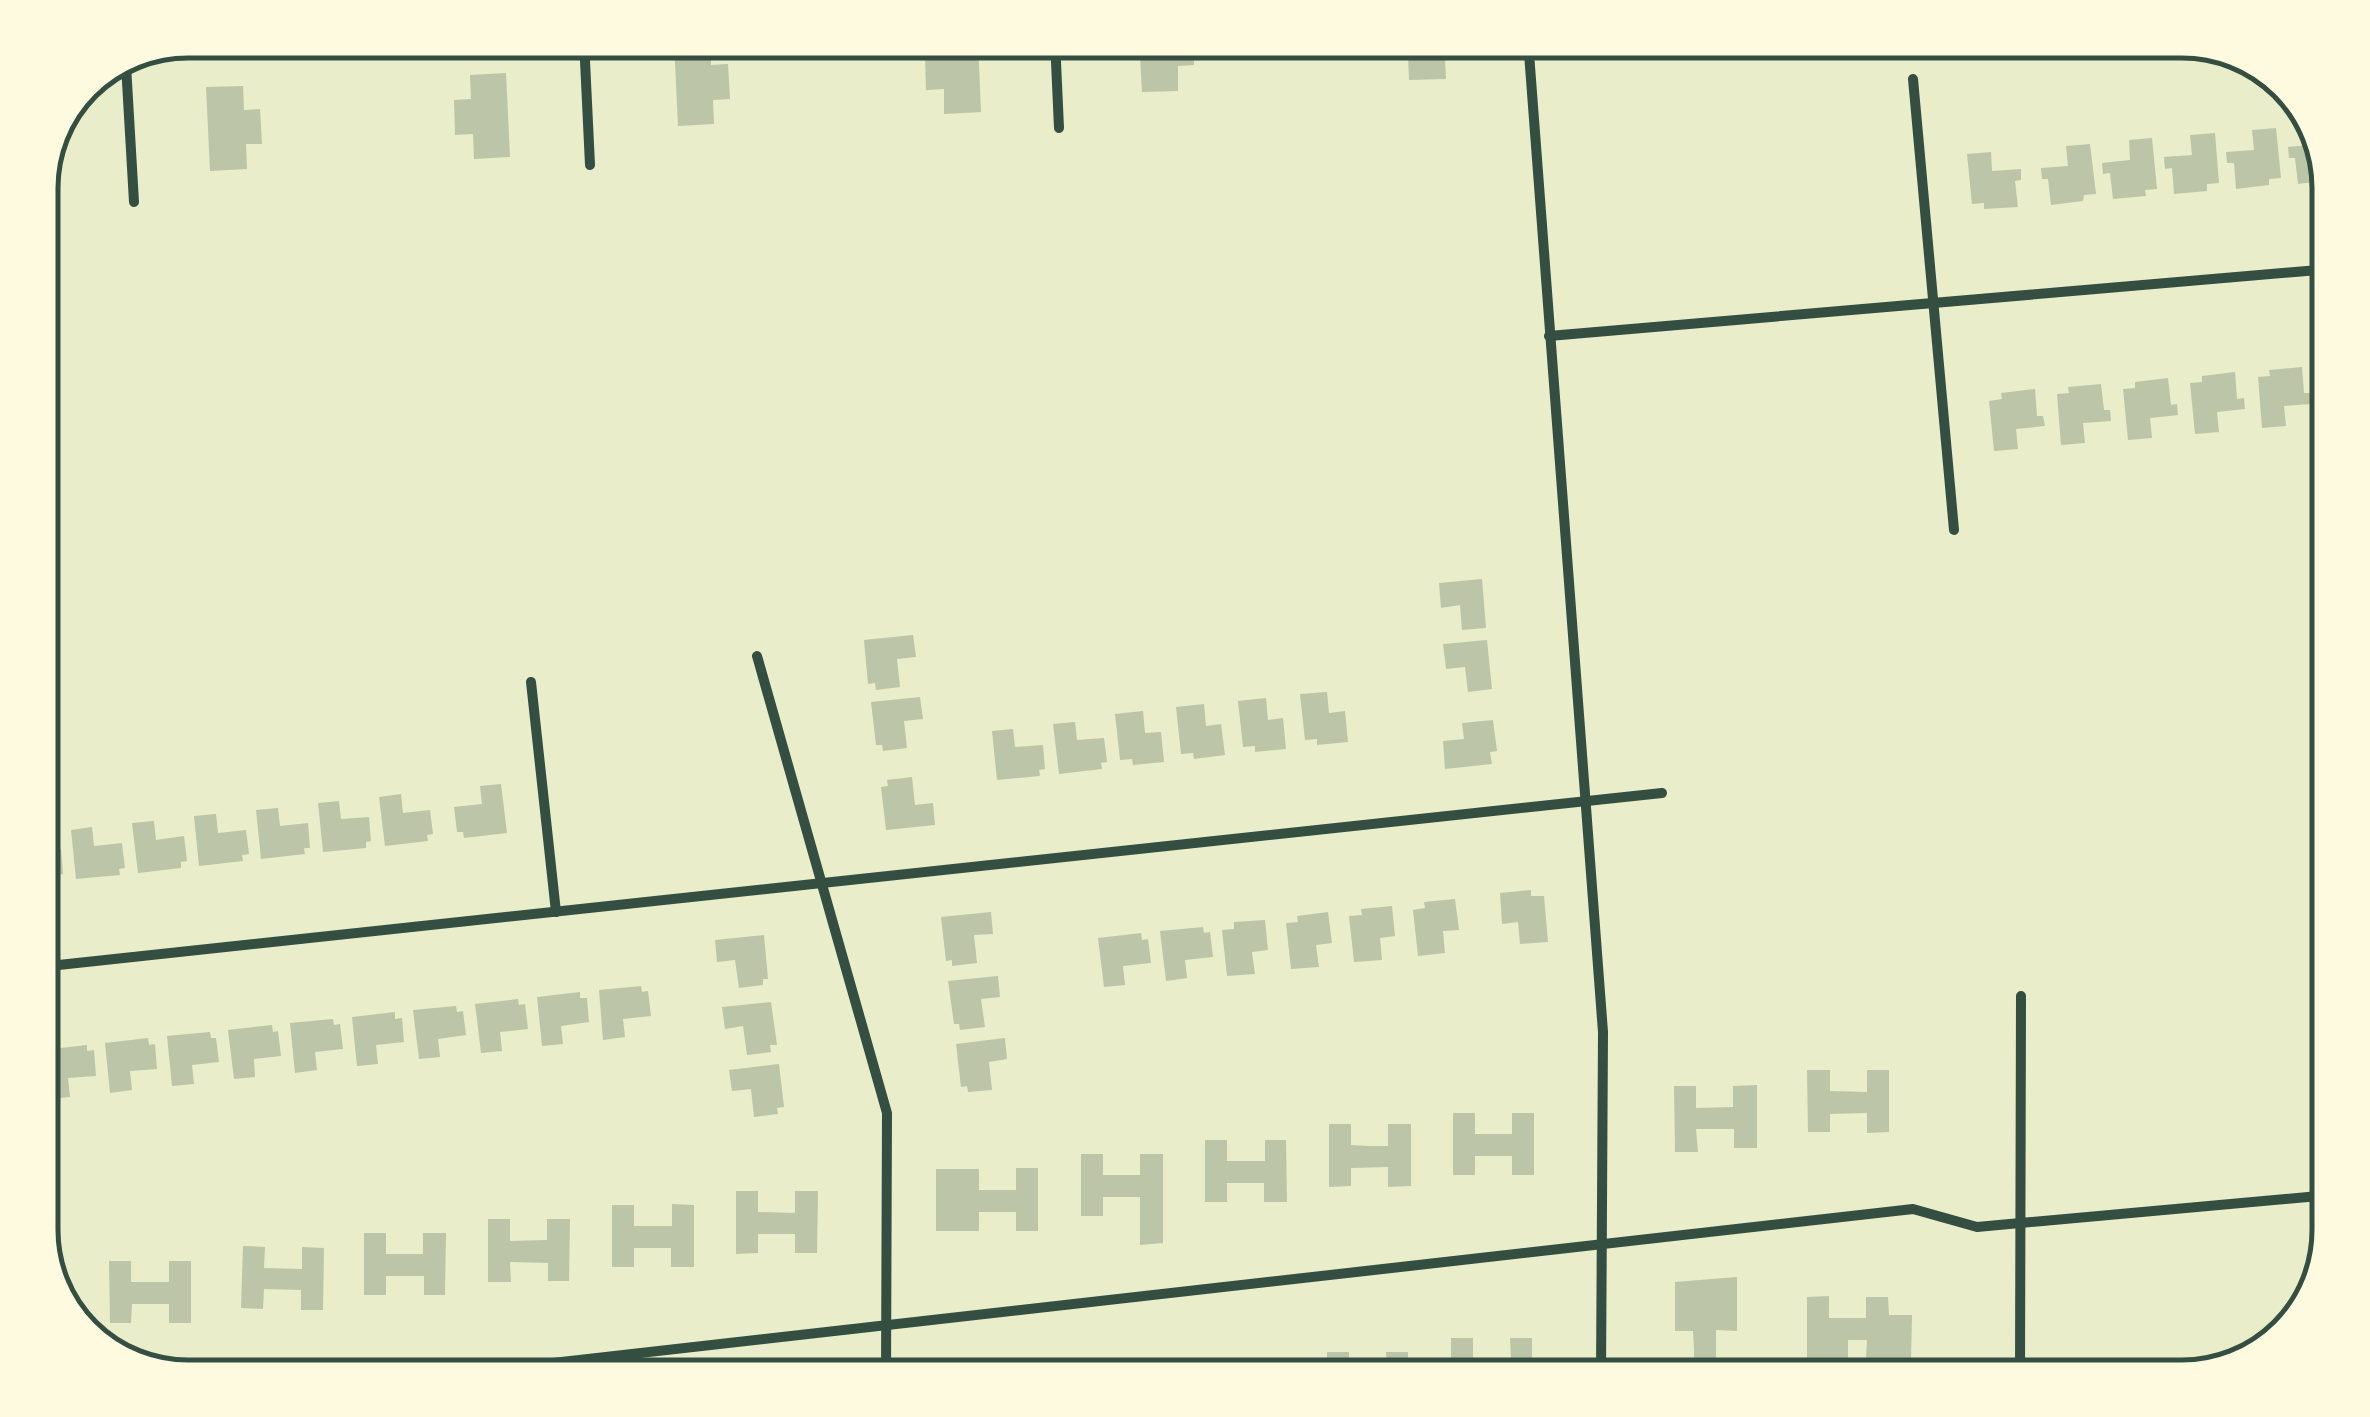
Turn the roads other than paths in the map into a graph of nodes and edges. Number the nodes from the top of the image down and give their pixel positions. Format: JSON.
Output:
{"nodes":[{"id":1,"x":585,"y":58,"type":"edge"},
{"id":2,"x":1056,"y":58,"type":"edge"},
{"id":3,"x":1529,"y":58,"type":"edge"},
{"id":4,"x":126,"y":73,"type":"edge"},
{"id":5,"x":1913,"y":79,"type":"dead end"},
{"id":6,"x":1060,"y":128,"type":"dead end"},
{"id":7,"x":590,"y":165,"type":"dead end"},
{"id":8,"x":134,"y":202,"type":"dead end"},
{"id":9,"x":2312,"y":271,"type":"edge"},
{"id":10,"x":1934,"y":303,"type":"junction"},
{"id":11,"x":1549,"y":336,"type":"junction"},
{"id":12,"x":1954,"y":530,"type":"dead end"},
{"id":13,"x":757,"y":656,"type":"dead end"},
{"id":14,"x":531,"y":682,"type":"dead end"},
{"id":15,"x":1662,"y":793,"type":"dead end"},
{"id":16,"x":1584,"y":801,"type":"junction"},
{"id":17,"x":822,"y":883,"type":"junction"},
{"id":18,"x":556,"y":912,"type":"junction"},
{"id":19,"x":58,"y":964,"type":"edge"},
{"id":20,"x":2021,"y":996,"type":"dead end"},
{"id":21,"x":2312,"y":1197,"type":"edge"},
{"id":22,"x":2021,"y":1223,"type":"junction"},
{"id":23,"x":1602,"y":1244,"type":"junction"},
{"id":24,"x":886,"y":1326,"type":"junction"},
{"id":25,"x":581,"y":1360,"type":"edge"},
{"id":26,"x":886,"y":1360,"type":"edge"},
{"id":27,"x":1601,"y":1360,"type":"edge"},
{"id":28,"x":2020,"y":1360,"type":"edge"}],
"edges":[{"from":1,"to":7,"type":"street"},
{"from":2,"to":6,"type":"street"},
{"from":3,"to":11,"type":"street"},
{"from":4,"to":8,"type":"street"},
{"from":5,"to":10,"type":"street"},
{"from":9,"to":10,"type":"street"},
{"from":10,"to":11,"type":"street"},
{"from":10,"to":12,"type":"street"},
{"from":11,"to":16,"type":"street"},
{"from":13,"to":17,"type":"street"},
{"from":14,"to":18,"type":"street"},
{"from":15,"to":16,"type":"street"},
{"from":16,"to":17,"type":"street"},
{"from":16,"to":23,"type":"street"},
{"from":17,"to":18,"type":"street"},
{"from":17,"to":24,"type":"street"},
{"from":18,"to":19,"type":"street"},
{"from":20,"to":22,"type":"street"},
{"from":21,"to":22,"type":"street"},
{"from":22,"to":23,"type":"street"},
{"from":22,"to":28,"type":"street"},
{"from":23,"to":24,"type":"street"},
{"from":23,"to":27,"type":"street"},
{"from":24,"to":25,"type":"street"},
{"from":24,"to":26,"type":"street"}]}
